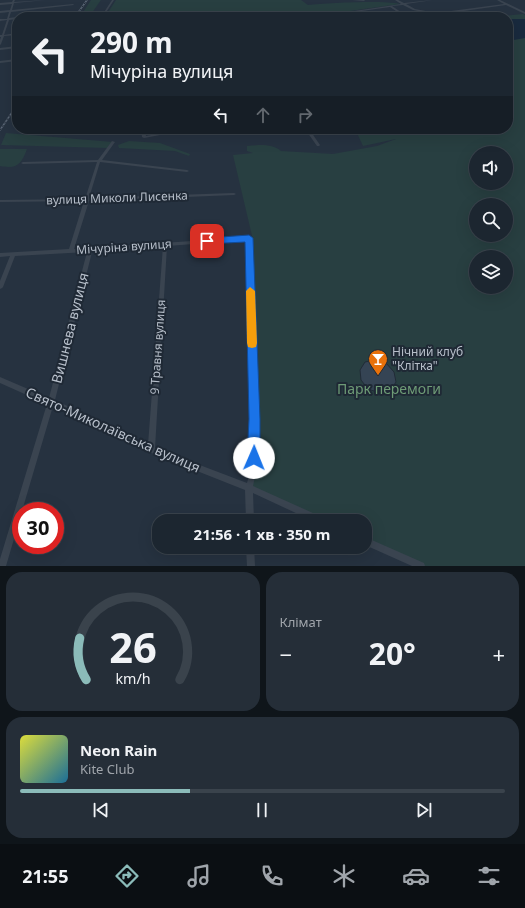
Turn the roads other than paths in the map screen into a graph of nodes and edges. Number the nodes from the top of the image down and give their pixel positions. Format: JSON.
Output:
{"nodes":[{"id":1,"x":45,"y":0,"type":"edge"},
{"id":2,"x":113,"y":0,"type":"edge"},
{"id":3,"x":353,"y":0,"type":"edge"},
{"id":4,"x":364,"y":0,"type":"edge"},
{"id":5,"x":396,"y":0,"type":"edge"},
{"id":6,"x":432,"y":0,"type":"edge"},
{"id":7,"x":498,"y":0,"type":"edge"},
{"id":8,"x":13,"y":1,"type":"edge"},
{"id":9,"x":0,"y":4,"type":"edge"},
{"id":10,"x":403,"y":4,"type":"junction"},
{"id":11,"x":507,"y":4,"type":"junction"},
{"id":12,"x":73,"y":5,"type":"dead end"},
{"id":13,"x":390,"y":6,"type":"junction"},
{"id":14,"x":45,"y":7,"type":"junction"},
{"id":15,"x":11,"y":10,"type":"junction"},
{"id":16,"x":0,"y":12,"type":"edge"},
{"id":17,"x":45,"y":12,"type":"edge"},
{"id":18,"x":105,"y":12,"type":"edge"},
{"id":19,"x":346,"y":12,"type":"edge"},
{"id":20,"x":399,"y":12,"type":"edge"},
{"id":21,"x":425,"y":12,"type":"edge"},
{"id":22,"x":450,"y":12,"type":"edge"},
{"id":23,"x":525,"y":13,"type":"edge"},
{"id":24,"x":8,"y":19,"type":"junction"},
{"id":25,"x":12,"y":19,"type":"edge"},
{"id":26,"x":0,"y":20,"type":"edge"},
{"id":27,"x":12,"y":35,"type":"edge"},
{"id":28,"x":1,"y":36,"type":"edge"},
{"id":29,"x":0,"y":44,"type":"edge"},
{"id":30,"x":12,"y":47,"type":"edge"},
{"id":31,"x":0,"y":48,"type":"edge"},
{"id":32,"x":12,"y":61,"type":"edge"},
{"id":33,"x":0,"y":62,"type":"edge"},
{"id":34,"x":144,"y":134,"type":"edge"},
{"id":35,"x":160,"y":134,"type":"edge"},
{"id":36,"x":310,"y":134,"type":"edge"},
{"id":37,"x":113,"y":142,"type":"dead end"},
{"id":38,"x":318,"y":146,"type":"dead end"},
{"id":39,"x":99,"y":160,"type":"junction"},
{"id":40,"x":22,"y":163,"type":"dead end"},
{"id":41,"x":187,"y":171,"type":"dead end"},
{"id":42,"x":234,"y":194,"type":"dead end"},
{"id":43,"x":85,"y":200,"type":"junction"},
{"id":44,"x":0,"y":201,"type":"edge"},
{"id":45,"x":165,"y":244,"type":"junction"},
{"id":46,"x":90,"y":250,"type":"junction"},
{"id":47,"x":71,"y":251,"type":"junction"},
{"id":48,"x":13,"y":254,"type":"junction"},
{"id":49,"x":0,"y":255,"type":"edge"},
{"id":50,"x":0,"y":287,"type":"edge"},
{"id":51,"x":0,"y":380,"type":"edge"},
{"id":52,"x":52,"y":402,"type":"junction"},
{"id":53,"x":151,"y":450,"type":"junction"},
{"id":54,"x":249,"y":488,"type":"junction"},
{"id":55,"x":250,"y":514,"type":"edge"},
{"id":56,"x":306,"y":514,"type":"edge"},
{"id":57,"x":372,"y":544,"type":"edge"},
{"id":58,"x":250,"y":554,"type":"edge"},
{"id":59,"x":2,"y":566,"type":"edge"},
{"id":60,"x":251,"y":566,"type":"edge"},
{"id":61,"x":421,"y":566,"type":"edge"}],
"edges":[{"from":1,"to":8,"type":"street"},
{"from":1,"to":14,"type":"street"},
{"from":2,"to":18,"type":"street"},
{"from":3,"to":4,"type":"street"},
{"from":5,"to":10,"type":"street"},
{"from":6,"to":10,"type":"street"},
{"from":7,"to":11,"type":"street"},
{"from":8,"to":9,"type":"street"},
{"from":8,"to":15,"type":"street"},
{"from":10,"to":13,"type":"street"},
{"from":10,"to":21,"type":"street"},
{"from":11,"to":22,"type":"street"},
{"from":11,"to":23,"type":"street"},
{"from":12,"to":14,"type":"street"},
{"from":13,"to":19,"type":"street"},
{"from":13,"to":20,"type":"street"},
{"from":14,"to":15,"type":"street"},
{"from":14,"to":17,"type":"street"},
{"from":15,"to":16,"type":"street"},
{"from":15,"to":24,"type":"street"},
{"from":24,"to":25,"type":"street"},
{"from":24,"to":26,"type":"street"},
{"from":24,"to":28,"type":"street"},
{"from":27,"to":28,"type":"street"},
{"from":28,"to":29,"type":"street"},
{"from":30,"to":31,"type":"street"},
{"from":32,"to":33,"type":"street"},
{"from":34,"to":35,"type":"street"},
{"from":36,"to":38,"type":"street"},
{"from":37,"to":39,"type":"street"},
{"from":39,"to":40,"type":"street"},
{"from":39,"to":41,"type":"street"},
{"from":39,"to":43,"type":"street"},
{"from":42,"to":43,"type":"street","name":"вулиця Миколи Лисенка"},
{"from":43,"to":44,"type":"street","name":"вулиця Миколи Лисенка"},
{"from":43,"to":47,"type":"street"},
{"from":45,"to":46,"type":"street","name":"Мічуріна вулиця"},
{"from":45,"to":53,"type":"street","name":"9 Травня вулиця"},
{"from":45,"to":54,"type":"street","name":"Мічуріна вулиця"},
{"from":46,"to":47,"type":"street","name":"Мічуріна вулиця"},
{"from":46,"to":52,"type":"street","name":"Вишнева вулиця"},
{"from":47,"to":48,"type":"street","name":"Мічуріна вулиця"},
{"from":48,"to":49,"type":"street","name":"Мічуріна вулиця"},
{"from":48,"to":50,"type":"street"},
{"from":51,"to":52,"type":"street","name":"Свято-Миколаївська вулиця"},
{"from":52,"to":53,"type":"street","name":"Свято-Миколаївська вулиця"},
{"from":52,"to":59,"type":"street","name":"Вишнева вулиця"},
{"from":53,"to":54,"type":"street","name":"Свято-Миколаївська вулиця"},
{"from":54,"to":55,"type":"street"},
{"from":54,"to":56,"type":"street","name":"Свято-Миколаївська вулиця"},
{"from":57,"to":61,"type":"street"},
{"from":58,"to":60,"type":"street"}]}
